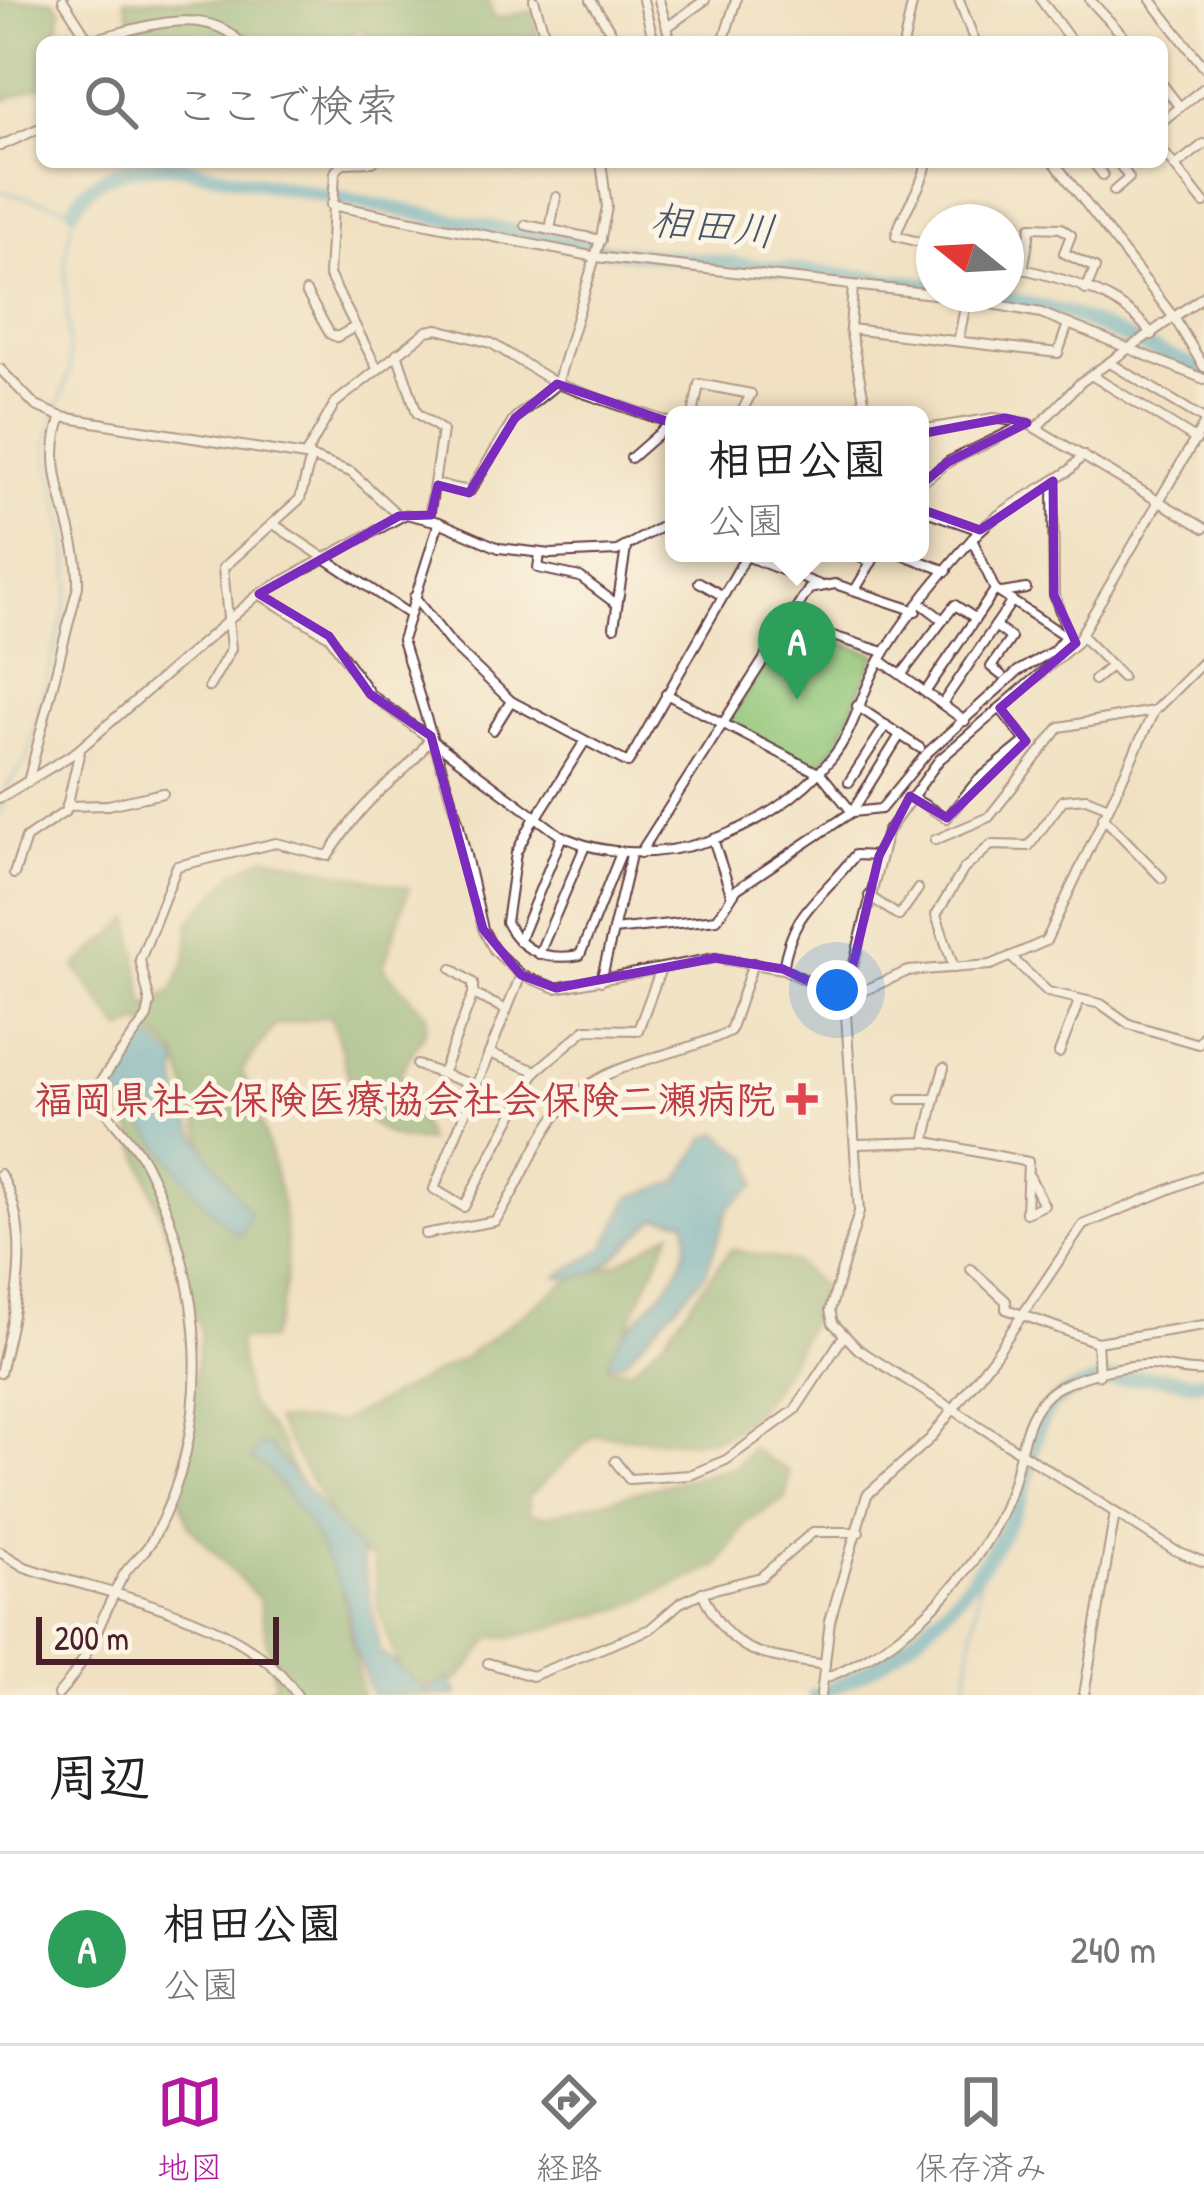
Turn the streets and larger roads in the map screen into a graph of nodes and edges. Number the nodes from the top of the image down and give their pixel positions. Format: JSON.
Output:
{"nodes":[{"id":1,"x":63,"y":0,"type":"edge"},
{"id":2,"x":534,"y":0,"type":"edge"},
{"id":3,"x":591,"y":0,"type":"edge"},
{"id":4,"x":644,"y":0,"type":"edge"},
{"id":5,"x":659,"y":0,"type":"edge"},
{"id":6,"x":705,"y":0,"type":"edge"},
{"id":7,"x":736,"y":0,"type":"edge"},
{"id":8,"x":913,"y":0,"type":"edge"},
{"id":9,"x":959,"y":0,"type":"edge"},
{"id":10,"x":1040,"y":0,"type":"edge"},
{"id":11,"x":1090,"y":0,"type":"edge"},
{"id":12,"x":1151,"y":0,"type":"edge"},
{"id":13,"x":670,"y":25,"type":"junction"},
{"id":14,"x":87,"y":36,"type":"edge"},
{"id":15,"x":116,"y":36,"type":"edge"},
{"id":16,"x":232,"y":36,"type":"edge"},
{"id":17,"x":545,"y":36,"type":"edge"},
{"id":18,"x":613,"y":36,"type":"edge"},
{"id":19,"x":653,"y":36,"type":"edge"},
{"id":20,"x":671,"y":36,"type":"edge"},
{"id":21,"x":725,"y":36,"type":"edge"},
{"id":22,"x":905,"y":36,"type":"edge"},
{"id":23,"x":973,"y":36,"type":"edge"},
{"id":24,"x":1067,"y":36,"type":"edge"},
{"id":25,"x":1123,"y":36,"type":"edge"},
{"id":26,"x":1204,"y":67,"type":"edge"},
{"id":27,"x":1168,"y":91,"type":"edge"},
{"id":28,"x":1202,"y":94,"type":"edge"},
{"id":29,"x":1180,"y":106,"type":"junction"},
{"id":30,"x":1168,"y":116,"type":"edge"},
{"id":31,"x":36,"y":131,"type":"edge"},
{"id":32,"x":1204,"y":144,"type":"edge"},
{"id":33,"x":0,"y":146,"type":"edge"},
{"id":34,"x":1168,"y":158,"type":"edge"},
{"id":35,"x":1174,"y":166,"type":"junction"},
{"id":36,"x":340,"y":168,"type":"edge"},
{"id":37,"x":602,"y":168,"type":"edge"},
{"id":38,"x":925,"y":168,"type":"edge"},
{"id":39,"x":1059,"y":168,"type":"edge"},
{"id":40,"x":1098,"y":168,"type":"edge"},
{"id":41,"x":1122,"y":168,"type":"edge"},
{"id":42,"x":1103,"y":176,"type":"dead end"},
{"id":43,"x":1114,"y":191,"type":"dead end"},
{"id":44,"x":556,"y":197,"type":"dead end"},
{"id":45,"x":1202,"y":198,"type":"edge"},
{"id":46,"x":331,"y":203,"type":"junction"},
{"id":47,"x":526,"y":225,"type":"dead end"},
{"id":48,"x":550,"y":230,"type":"junction"},
{"id":49,"x":916,"y":241,"type":"edge"},
{"id":50,"x":598,"y":248,"type":"junction"},
{"id":51,"x":1024,"y":264,"type":"edge"},
{"id":52,"x":1024,"y":269,"type":"edge"},
{"id":53,"x":853,"y":286,"type":"junction"},
{"id":54,"x":1086,"y":290,"type":"junction"},
{"id":55,"x":306,"y":292,"type":"dead end"},
{"id":56,"x":916,"y":292,"type":"edge"},
{"id":57,"x":1204,"y":296,"type":"edge"},
{"id":58,"x":1024,"y":309,"type":"edge"},
{"id":59,"x":964,"y":312,"type":"edge"},
{"id":60,"x":1175,"y":319,"type":"junction"},
{"id":61,"x":1068,"y":323,"type":"junction"},
{"id":62,"x":355,"y":327,"type":"junction"},
{"id":63,"x":850,"y":328,"type":"junction"},
{"id":64,"x":959,"y":338,"type":"junction"},
{"id":65,"x":1148,"y":338,"type":"junction"},
{"id":66,"x":1131,"y":349,"type":"junction"},
{"id":67,"x":397,"y":353,"type":"junction"},
{"id":68,"x":1203,"y":361,"type":"edge"},
{"id":69,"x":1110,"y":363,"type":"junction"},
{"id":70,"x":377,"y":368,"type":"junction"},
{"id":71,"x":0,"y":369,"type":"edge"},
{"id":72,"x":1090,"y":375,"type":"junction"},
{"id":73,"x":1204,"y":379,"type":"edge"},
{"id":74,"x":557,"y":385,"type":"junction"},
{"id":75,"x":695,"y":406,"type":"edge"},
{"id":76,"x":745,"y":406,"type":"edge"},
{"id":77,"x":865,"y":406,"type":"edge"},
{"id":78,"x":62,"y":416,"type":"junction"},
{"id":79,"x":665,"y":420,"type":"edge"},
{"id":80,"x":1204,"y":422,"type":"edge"},
{"id":81,"x":1032,"y":425,"type":"junction"},
{"id":82,"x":929,"y":429,"type":"edge"},
{"id":83,"x":665,"y":430,"type":"edge"},
{"id":84,"x":1197,"y":440,"type":"junction"},
{"id":85,"x":1083,"y":455,"type":"junction"},
{"id":86,"x":308,"y":456,"type":"junction"},
{"id":87,"x":631,"y":458,"type":"dead end"},
{"id":88,"x":929,"y":477,"type":"edge"},
{"id":89,"x":1053,"y":482,"type":"junction"},
{"id":90,"x":438,"y":485,"type":"junction"},
{"id":91,"x":1161,"y":503,"type":"junction"},
{"id":92,"x":929,"y":512,"type":"edge"},
{"id":93,"x":399,"y":516,"type":"junction"},
{"id":94,"x":434,"y":520,"type":"junction"},
{"id":95,"x":275,"y":525,"type":"junction"},
{"id":96,"x":665,"y":525,"type":"edge"},
{"id":97,"x":1204,"y":528,"type":"edge"},
{"id":98,"x":980,"y":530,"type":"junction"},
{"id":99,"x":972,"y":539,"type":"junction"},
{"id":100,"x":626,"y":548,"type":"junction"},
{"id":101,"x":540,"y":554,"type":"junction"},
{"id":102,"x":324,"y":555,"type":"junction"},
{"id":103,"x":740,"y":562,"type":"edge"},
{"id":104,"x":762,"y":562,"type":"edge"},
{"id":105,"x":872,"y":562,"type":"edge"},
{"id":106,"x":922,"y":562,"type":"edge"},
{"id":107,"x":947,"y":571,"type":"junction"},
{"id":108,"x":699,"y":582,"type":"dead end"},
{"id":109,"x":820,"y":585,"type":"junction"},
{"id":110,"x":1026,"y":589,"type":"dead end"},
{"id":111,"x":855,"y":590,"type":"junction"},
{"id":112,"x":998,"y":592,"type":"junction"},
{"id":113,"x":259,"y":593,"type":"junction"},
{"id":114,"x":413,"y":596,"type":"junction"},
{"id":115,"x":723,"y":596,"type":"junction"},
{"id":116,"x":1012,"y":601,"type":"junction"},
{"id":117,"x":615,"y":603,"type":"junction"},
{"id":118,"x":919,"y":608,"type":"junction"},
{"id":119,"x":407,"y":614,"type":"junction"},
{"id":120,"x":230,"y":615,"type":"junction"},
{"id":121,"x":975,"y":618,"type":"junction"},
{"id":122,"x":943,"y":620,"type":"junction"},
{"id":123,"x":788,"y":622,"type":"junction"},
{"id":124,"x":995,"y":626,"type":"junction"},
{"id":125,"x":614,"y":627,"type":"dead end"},
{"id":126,"x":1066,"y":637,"type":"junction"},
{"id":127,"x":1078,"y":639,"type":"junction"},
{"id":128,"x":882,"y":656,"type":"junction"},
{"id":129,"x":1204,"y":661,"type":"edge"},
{"id":130,"x":1111,"y":666,"type":"junction"},
{"id":131,"x":902,"y":674,"type":"junction"},
{"id":132,"x":1001,"y":675,"type":"dead end"},
{"id":133,"x":1122,"y":677,"type":"dead end"},
{"id":134,"x":1094,"y":680,"type":"dead end"},
{"id":135,"x":209,"y":688,"type":"dead end"},
{"id":136,"x":926,"y":691,"type":"junction"},
{"id":137,"x":666,"y":694,"type":"junction"},
{"id":138,"x":511,"y":700,"type":"junction"},
{"id":139,"x":943,"y":704,"type":"junction"},
{"id":140,"x":857,"y":706,"type":"junction"},
{"id":141,"x":1000,"y":708,"type":"junction"},
{"id":142,"x":1154,"y":711,"type":"junction"},
{"id":143,"x":719,"y":722,"type":"junction"},
{"id":144,"x":965,"y":722,"type":"junction"},
{"id":145,"x":886,"y":725,"type":"junction"},
{"id":146,"x":494,"y":730,"type":"dead end"},
{"id":147,"x":900,"y":735,"type":"junction"},
{"id":148,"x":431,"y":736,"type":"junction"},
{"id":149,"x":585,"y":741,"type":"junction"},
{"id":150,"x":920,"y":748,"type":"dead end"},
{"id":151,"x":80,"y":749,"type":"junction"},
{"id":152,"x":817,"y":773,"type":"junction"},
{"id":153,"x":849,"y":782,"type":"dead end"},
{"id":154,"x":27,"y":783,"type":"junction"},
{"id":155,"x":163,"y":793,"type":"dead end"},
{"id":156,"x":911,"y":796,"type":"junction"},
{"id":157,"x":0,"y":798,"type":"edge"},
{"id":158,"x":67,"y":806,"type":"junction"},
{"id":159,"x":852,"y":812,"type":"junction"},
{"id":160,"x":1105,"y":812,"type":"junction"},
{"id":161,"x":536,"y":817,"type":"junction"},
{"id":162,"x":562,"y":836,"type":"junction"},
{"id":163,"x":713,"y":839,"type":"junction"},
{"id":164,"x":935,"y":840,"type":"dead end"},
{"id":165,"x":584,"y":846,"type":"junction"},
{"id":166,"x":630,"y":854,"type":"junction"},
{"id":167,"x":878,"y":856,"type":"junction"},
{"id":168,"x":14,"y":874,"type":"dead end"},
{"id":169,"x":1162,"y":878,"type":"dead end"},
{"id":170,"x":918,"y":889,"type":"dead end"},
{"id":171,"x":731,"y":894,"type":"junction"},
{"id":172,"x":869,"y":896,"type":"junction"},
{"id":173,"x":613,"y":930,"type":"junction"},
{"id":174,"x":520,"y":941,"type":"junction"},
{"id":175,"x":538,"y":954,"type":"junction"},
{"id":176,"x":1013,"y":959,"type":"junction"},
{"id":177,"x":753,"y":963,"type":"junction"},
{"id":178,"x":954,"y":968,"type":"junction"},
{"id":179,"x":452,"y":969,"type":"dead end"},
{"id":180,"x":660,"y":969,"type":"junction"},
{"id":181,"x":783,"y":969,"type":"junction"},
{"id":182,"x":520,"y":975,"type":"junction"},
{"id":183,"x":601,"y":981,"type":"junction"},
{"id":184,"x":473,"y":994,"type":"junction"},
{"id":185,"x":845,"y":999,"type":"junction"},
{"id":186,"x":1079,"y":1001,"type":"junction"},
{"id":187,"x":507,"y":1010,"type":"junction"},
{"id":188,"x":1202,"y":1042,"type":"edge"},
{"id":189,"x":489,"y":1053,"type":"junction"},
{"id":190,"x":1059,"y":1053,"type":"dead end"},
{"id":191,"x":417,"y":1065,"type":"dead end"},
{"id":192,"x":944,"y":1068,"type":"dead end"},
{"id":193,"x":536,"y":1071,"type":"junction"},
{"id":194,"x":442,"y":1074,"type":"junction"},
{"id":195,"x":476,"y":1086,"type":"junction"},
{"id":196,"x":901,"y":1099,"type":"dead end"},
{"id":197,"x":935,"y":1100,"type":"junction"},
{"id":198,"x":925,"y":1142,"type":"junction"},
{"id":199,"x":856,"y":1144,"type":"junction"},
{"id":200,"x":0,"y":1174,"type":"edge"},
{"id":201,"x":1204,"y":1175,"type":"edge"},
{"id":202,"x":1030,"y":1178,"type":"dead end"},
{"id":203,"x":425,"y":1234,"type":"dead end"},
{"id":204,"x":971,"y":1269,"type":"dead end"},
{"id":205,"x":1020,"y":1316,"type":"junction"},
{"id":206,"x":1204,"y":1325,"type":"edge"},
{"id":207,"x":843,"y":1337,"type":"junction"},
{"id":208,"x":1097,"y":1342,"type":"junction"},
{"id":209,"x":1204,"y":1371,"type":"edge"},
{"id":210,"x":0,"y":1373,"type":"edge"},
{"id":211,"x":1100,"y":1375,"type":"junction"},
{"id":212,"x":952,"y":1408,"type":"junction"},
{"id":213,"x":1022,"y":1454,"type":"junction"},
{"id":214,"x":614,"y":1461,"type":"dead end"},
{"id":215,"x":1114,"y":1514,"type":"junction"},
{"id":216,"x":860,"y":1532,"type":"junction"},
{"id":217,"x":0,"y":1552,"type":"edge"},
{"id":218,"x":1204,"y":1562,"type":"edge"},
{"id":219,"x":702,"y":1592,"type":"junction"},
{"id":220,"x":113,"y":1595,"type":"junction"},
{"id":221,"x":488,"y":1663,"type":"dead end"},
{"id":222,"x":825,"y":1665,"type":"junction"},
{"id":223,"x":823,"y":1678,"type":"junction"},
{"id":224,"x":58,"y":1695,"type":"edge"},
{"id":225,"x":297,"y":1695,"type":"edge"},
{"id":226,"x":821,"y":1695,"type":"edge"},
{"id":227,"x":1084,"y":1695,"type":"edge"}],
"edges":[{"from":1,"to":14,"type":"street"},
{"from":2,"to":17,"type":"street"},
{"from":3,"to":18,"type":"street"},
{"from":4,"to":19,"type":"street"},
{"from":5,"to":13,"type":"street"},
{"from":6,"to":13,"type":"street"},
{"from":7,"to":21,"type":"street"},
{"from":8,"to":22,"type":"street"},
{"from":9,"to":23,"type":"street"},
{"from":10,"to":24,"type":"street"},
{"from":11,"to":25,"type":"street"},
{"from":12,"to":26,"type":"street"},
{"from":13,"to":20,"type":"street"},
{"from":15,"to":16,"type":"street"},
{"from":27,"to":29,"type":"street"},
{"from":28,"to":29,"type":"street"},
{"from":29,"to":30,"type":"street"},
{"from":31,"to":33,"type":"street"},
{"from":32,"to":35,"type":"street"},
{"from":34,"to":35,"type":"street"},
{"from":35,"to":45,"type":"street"},
{"from":36,"to":46,"type":"street"},
{"from":37,"to":50,"type":"street"},
{"from":38,"to":49,"type":"street"},
{"from":39,"to":60,"type":"street"},
{"from":40,"to":42,"type":"street"},
{"from":41,"to":43,"type":"street"},
{"from":44,"to":48,"type":"street"},
{"from":46,"to":50,"type":"street"},
{"from":46,"to":62,"type":"street"},
{"from":47,"to":48,"type":"street"},
{"from":48,"to":50,"type":"street"},
{"from":50,"to":53,"type":"street"},
{"from":50,"to":74,"type":"street"},
{"from":51,"to":54,"type":"street"},
{"from":52,"to":54,"type":"street"},
{"from":53,"to":56,"type":"street"},
{"from":53,"to":63,"type":"street"},
{"from":54,"to":65,"type":"street"},
{"from":55,"to":62,"type":"street"},
{"from":57,"to":60,"type":"street"},
{"from":58,"to":61,"type":"street"},
{"from":59,"to":64,"type":"street"},
{"from":60,"to":65,"type":"street"},
{"from":60,"to":68,"type":"street"},
{"from":61,"to":64,"type":"street"},
{"from":61,"to":66,"type":"street"},
{"from":62,"to":70,"type":"street"},
{"from":63,"to":64,"type":"street"},
{"from":63,"to":77,"type":"street"},
{"from":65,"to":66,"type":"street"},
{"from":66,"to":69,"type":"street"},
{"from":66,"to":73,"type":"street"},
{"from":67,"to":70,"type":"street"},
{"from":67,"to":74,"type":"street"},
{"from":67,"to":90,"type":"street"},
{"from":69,"to":72,"type":"street"},
{"from":69,"to":80,"type":"street"},
{"from":70,"to":86,"type":"street"},
{"from":71,"to":78,"type":"street"},
{"from":72,"to":81,"type":"street"},
{"from":72,"to":84,"type":"street"},
{"from":74,"to":79,"type":"street"},
{"from":74,"to":90,"type":"street"},
{"from":75,"to":76,"type":"street"},
{"from":78,"to":86,"type":"street"},
{"from":78,"to":154,"type":"street"},
{"from":80,"to":84,"type":"street"},
{"from":81,"to":82,"type":"street"},
{"from":81,"to":85,"type":"street"},
{"from":81,"to":88,"type":"street"},
{"from":83,"to":87,"type":"street"},
{"from":84,"to":91,"type":"street"},
{"from":85,"to":89,"type":"street"},
{"from":85,"to":91,"type":"street"},
{"from":86,"to":93,"type":"street"},
{"from":86,"to":95,"type":"street"},
{"from":89,"to":98,"type":"street"},
{"from":89,"to":126,"type":"street"},
{"from":90,"to":94,"type":"street"},
{"from":91,"to":97,"type":"street"},
{"from":91,"to":127,"type":"street"},
{"from":92,"to":98,"type":"street"},
{"from":93,"to":94,"type":"street"},
{"from":93,"to":102,"type":"street"},
{"from":94,"to":101,"type":"street"},
{"from":94,"to":114,"type":"street"},
{"from":95,"to":102,"type":"street"},
{"from":95,"to":120,"type":"street"},
{"from":96,"to":100,"type":"street"},
{"from":98,"to":99,"type":"street"},
{"from":99,"to":107,"type":"street"},
{"from":99,"to":112,"type":"street"},
{"from":100,"to":101,"type":"street"},
{"from":100,"to":117,"type":"street"},
{"from":101,"to":117,"type":"street"},
{"from":102,"to":113,"type":"street"},
{"from":102,"to":119,"type":"street"},
{"from":103,"to":115,"type":"street"},
{"from":104,"to":109,"type":"street"},
{"from":105,"to":111,"type":"street"},
{"from":106,"to":107,"type":"street"},
{"from":107,"to":118,"type":"street"},
{"from":108,"to":115,"type":"street"},
{"from":109,"to":111,"type":"street"},
{"from":109,"to":123,"type":"street"},
{"from":110,"to":112,"type":"street"},
{"from":111,"to":118,"type":"street"},
{"from":112,"to":116,"type":"street"},
{"from":112,"to":121,"type":"street"},
{"from":113,"to":120,"type":"street"},
{"from":113,"to":148,"type":"street"},
{"from":114,"to":119,"type":"street"},
{"from":114,"to":138,"type":"street"},
{"from":115,"to":137,"type":"street"},
{"from":116,"to":124,"type":"street"},
{"from":116,"to":126,"type":"street"},
{"from":117,"to":125,"type":"street"},
{"from":118,"to":122,"type":"street"},
{"from":118,"to":128,"type":"street"},
{"from":119,"to":148,"type":"street"},
{"from":120,"to":135,"type":"street"},
{"from":120,"to":151,"type":"street"},
{"from":121,"to":122,"type":"street"},
{"from":121,"to":136,"type":"street"},
{"from":122,"to":131,"type":"street"},
{"from":123,"to":128,"type":"street"},
{"from":123,"to":143,"type":"street"},
{"from":124,"to":132,"type":"street"},
{"from":124,"to":139,"type":"street"},
{"from":126,"to":127,"type":"street"},
{"from":126,"to":144,"type":"street"},
{"from":127,"to":130,"type":"street"},
{"from":127,"to":141,"type":"street"},
{"from":128,"to":131,"type":"street"},
{"from":128,"to":140,"type":"street"},
{"from":129,"to":142,"type":"street"},
{"from":130,"to":133,"type":"street"},
{"from":130,"to":134,"type":"street"},
{"from":131,"to":136,"type":"street"},
{"from":136,"to":139,"type":"street"},
{"from":137,"to":143,"type":"street"},
{"from":137,"to":149,"type":"street"},
{"from":138,"to":146,"type":"street"},
{"from":138,"to":149,"type":"street"},
{"from":139,"to":144,"type":"street"},
{"from":140,"to":145,"type":"street"},
{"from":140,"to":152,"type":"street"},
{"from":141,"to":156,"type":"street"},
{"from":141,"to":156,"type":"street"},
{"from":142,"to":160,"type":"street"},
{"from":142,"to":164,"type":"street"},
{"from":143,"to":152,"type":"street"},
{"from":143,"to":166,"type":"street"},
{"from":144,"to":159,"type":"street"},
{"from":145,"to":147,"type":"street"},
{"from":145,"to":153,"type":"street"},
{"from":147,"to":150,"type":"street"},
{"from":147,"to":159,"type":"street"},
{"from":148,"to":161,"type":"street"},
{"from":148,"to":182,"type":"street"},
{"from":148,"to":220,"type":"street"},
{"from":149,"to":161,"type":"street"},
{"from":151,"to":154,"type":"street"},
{"from":151,"to":158,"type":"street"},
{"from":152,"to":159,"type":"street"},
{"from":152,"to":163,"type":"street"},
{"from":154,"to":157,"type":"street"},
{"from":155,"to":158,"type":"street"},
{"from":156,"to":167,"type":"street"},
{"from":158,"to":168,"type":"street"},
{"from":159,"to":171,"type":"street"},
{"from":160,"to":169,"type":"street"},
{"from":160,"to":176,"type":"street"},
{"from":160,"to":178,"type":"street"},
{"from":161,"to":162,"type":"street"},
{"from":161,"to":174,"type":"street"},
{"from":162,"to":165,"type":"street"},
{"from":162,"to":174,"type":"street"},
{"from":163,"to":166,"type":"street"},
{"from":163,"to":171,"type":"street"},
{"from":165,"to":166,"type":"street"},
{"from":165,"to":175,"type":"street"},
{"from":166,"to":173,"type":"street"},
{"from":166,"to":175,"type":"street"},
{"from":167,"to":172,"type":"street"},
{"from":167,"to":181,"type":"street"},
{"from":170,"to":172,"type":"street"},
{"from":171,"to":173,"type":"street"},
{"from":172,"to":185,"type":"street"},
{"from":173,"to":183,"type":"street"},
{"from":174,"to":175,"type":"street"},
{"from":176,"to":178,"type":"street"},
{"from":176,"to":186,"type":"street"},
{"from":177,"to":180,"type":"street"},
{"from":177,"to":181,"type":"street"},
{"from":177,"to":203,"type":"street"},
{"from":178,"to":185,"type":"street"},
{"from":179,"to":184,"type":"street"},
{"from":180,"to":183,"type":"street"},
{"from":180,"to":193,"type":"street"},
{"from":181,"to":185,"type":"street"},
{"from":182,"to":183,"type":"street"},
{"from":182,"to":187,"type":"street"},
{"from":184,"to":187,"type":"street"},
{"from":184,"to":194,"type":"street"},
{"from":185,"to":199,"type":"street"},
{"from":186,"to":188,"type":"street"},
{"from":186,"to":190,"type":"street"},
{"from":187,"to":189,"type":"street"},
{"from":189,"to":193,"type":"street"},
{"from":189,"to":195,"type":"street"},
{"from":191,"to":194,"type":"street"},
{"from":192,"to":197,"type":"street"},
{"from":193,"to":195,"type":"street"},
{"from":194,"to":195,"type":"street"},
{"from":196,"to":197,"type":"street"},
{"from":197,"to":198,"type":"street"},
{"from":198,"to":199,"type":"street"},
{"from":198,"to":202,"type":"street"},
{"from":199,"to":207,"type":"street"},
{"from":200,"to":210,"type":"street"},
{"from":201,"to":205,"type":"street"},
{"from":204,"to":205,"type":"street"},
{"from":205,"to":208,"type":"street"},
{"from":205,"to":212,"type":"street"},
{"from":206,"to":208,"type":"street"},
{"from":207,"to":212,"type":"street"},
{"from":207,"to":214,"type":"street"},
{"from":208,"to":211,"type":"street"},
{"from":209,"to":211,"type":"street"},
{"from":211,"to":213,"type":"street"},
{"from":212,"to":213,"type":"street"},
{"from":212,"to":216,"type":"street"},
{"from":213,"to":215,"type":"street"},
{"from":213,"to":223,"type":"street"},
{"from":215,"to":218,"type":"street"},
{"from":215,"to":227,"type":"street"},
{"from":216,"to":219,"type":"street"},
{"from":216,"to":222,"type":"street"},
{"from":217,"to":220,"type":"street"},
{"from":219,"to":221,"type":"street"},
{"from":219,"to":222,"type":"street"},
{"from":220,"to":224,"type":"street"},
{"from":220,"to":225,"type":"street"},
{"from":222,"to":223,"type":"street"},
{"from":223,"to":226,"type":"street"}]}
